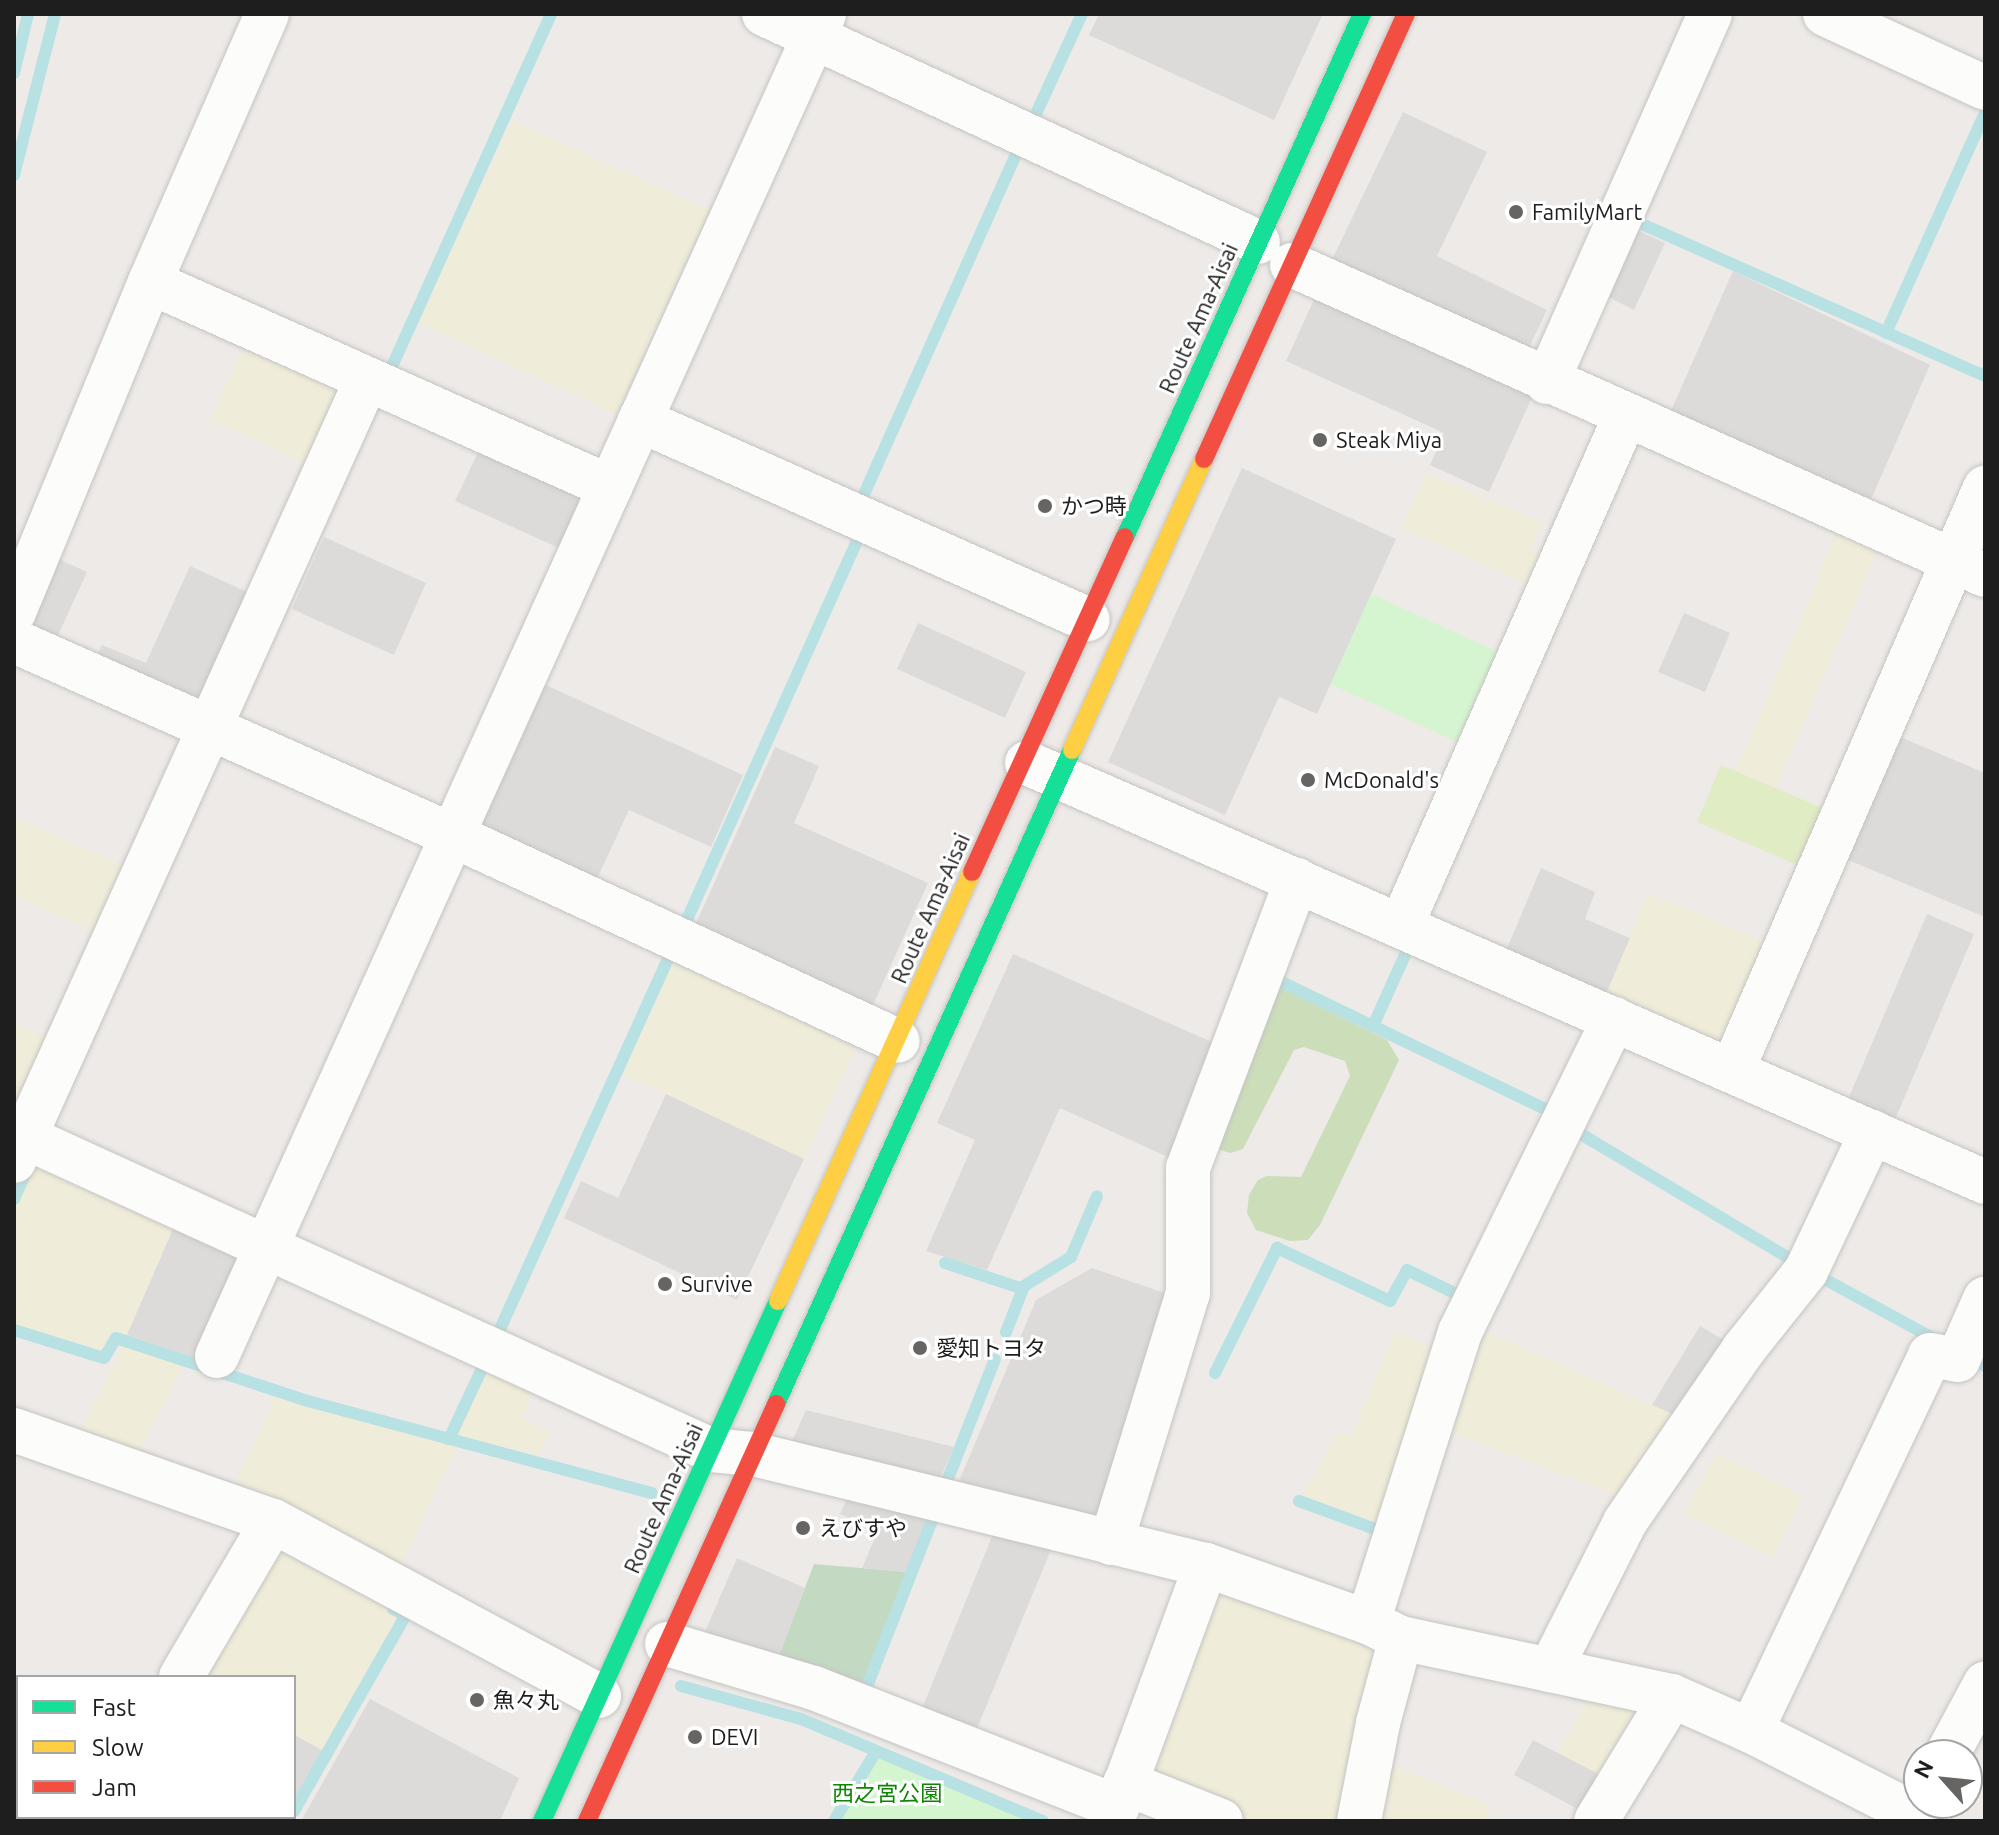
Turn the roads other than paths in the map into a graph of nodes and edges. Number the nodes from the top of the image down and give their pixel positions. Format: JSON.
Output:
{"nodes":[{"id":1,"x":267,"y":14,"type":"edge"},
{"id":2,"x":764,"y":14,"type":"edge"},
{"id":3,"x":1362,"y":14,"type":"edge"},
{"id":4,"x":1406,"y":14,"type":"edge"},
{"id":5,"x":1710,"y":14,"type":"edge"},
{"id":6,"x":1825,"y":14,"type":"edge"},
{"id":7,"x":818,"y":25,"type":"edge"},
{"id":8,"x":1985,"y":88,"type":"edge"},
{"id":9,"x":1275,"y":254,"type":"junction"},
{"id":10,"x":150,"y":282,"type":"junction"},
{"id":11,"x":367,"y":379,"type":"junction"},
{"id":12,"x":1547,"y":382,"type":"junction"},
{"id":13,"x":1625,"y":417,"type":"junction"},
{"id":14,"x":640,"y":420,"type":"junction"},
{"id":15,"x":610,"y":487,"type":"junction"},
{"id":16,"x":1985,"y":488,"type":"edge"},
{"id":17,"x":1969,"y":568,"type":"edge"},
{"id":18,"x":14,"y":612,"type":"edge"},
{"id":19,"x":1088,"y":619,"type":"junction"},
{"id":20,"x":14,"y":641,"type":"edge"},
{"id":21,"x":211,"y":728,"type":"junction"},
{"id":22,"x":1042,"y":769,"type":"junction"},
{"id":23,"x":450,"y":834,"type":"junction"},
{"id":24,"x":1297,"y":880,"type":"junction"},
{"id":25,"x":1401,"y":926,"type":"junction"},
{"id":26,"x":1614,"y":1019,"type":"junction"},
{"id":27,"x":897,"y":1041,"type":"junction"},
{"id":28,"x":1732,"y":1071,"type":"junction"},
{"id":29,"x":1872,"y":1132,"type":"junction"},
{"id":30,"x":18,"y":1144,"type":"edge"},
{"id":31,"x":1985,"y":1182,"type":"edge"},
{"id":32,"x":266,"y":1245,"type":"junction"},
{"id":33,"x":1985,"y":1299,"type":"edge"},
{"id":34,"x":217,"y":1356,"type":"dead end"},
{"id":35,"x":14,"y":1430,"type":"edge"},
{"id":36,"x":732,"y":1452,"type":"junction"},
{"id":37,"x":273,"y":1521,"type":"junction"},
{"id":38,"x":1111,"y":1543,"type":"junction"},
{"id":39,"x":1206,"y":1565,"type":"junction"},
{"id":40,"x":1385,"y":1630,"type":"junction"},
{"id":41,"x":667,"y":1644,"type":"junction"},
{"id":42,"x":1550,"y":1670,"type":"junction"},
{"id":43,"x":182,"y":1675,"type":"edge"},
{"id":44,"x":1985,"y":1684,"type":"edge"},
{"id":45,"x":599,"y":1696,"type":"junction"},
{"id":46,"x":1672,"y":1696,"type":"junction"},
{"id":47,"x":1751,"y":1731,"type":"junction"},
{"id":48,"x":1956,"y":1739,"type":"edge"},
{"id":49,"x":1125,"y":1783,"type":"junction"},
{"id":50,"x":1903,"y":1804,"type":"edge"},
{"id":51,"x":542,"y":1821,"type":"edge"},
{"id":52,"x":587,"y":1821,"type":"edge"},
{"id":53,"x":1221,"y":1821,"type":"edge"},
{"id":54,"x":1359,"y":1821,"type":"edge"},
{"id":55,"x":1596,"y":1821,"type":"edge"}],
"edges":[{"from":1,"to":10,"type":"street"},
{"from":2,"to":7,"type":"street"},
{"from":3,"to":9,"type":"main road","name":"Route Ama-Aisai"},
{"from":4,"to":9,"type":"main road","name":"Route Ama-Aisai"},
{"from":5,"to":12,"type":"street"},
{"from":6,"to":8,"type":"street"},
{"from":7,"to":9,"type":"street"},
{"from":7,"to":14,"type":"street"},
{"from":9,"to":12,"type":"street"},
{"from":9,"to":19,"type":"main road","name":"Route Ama-Aisai"},
{"from":9,"to":22,"type":"main road","name":"Route Ama-Aisai"},
{"from":10,"to":11,"type":"street"},
{"from":10,"to":18,"type":"street"},
{"from":11,"to":15,"type":"street"},
{"from":11,"to":21,"type":"street"},
{"from":12,"to":13,"type":"street"},
{"from":13,"to":17,"type":"street"},
{"from":13,"to":25,"type":"street"},
{"from":14,"to":15,"type":"street"},
{"from":14,"to":19,"type":"street"},
{"from":15,"to":23,"type":"street"},
{"from":16,"to":17,"type":"street"},
{"from":17,"to":28,"type":"street"},
{"from":19,"to":22,"type":"main road","name":"Route Ama-Aisai"},
{"from":20,"to":21,"type":"street"},
{"from":21,"to":23,"type":"street"},
{"from":21,"to":30,"type":"street"},
{"from":22,"to":24,"type":"street"},
{"from":22,"to":27,"type":"main road","name":"Route Ama-Aisai"},
{"from":22,"to":36,"type":"main road","name":"Route Ama-Aisai"},
{"from":23,"to":27,"type":"street"},
{"from":23,"to":32,"type":"street"},
{"from":24,"to":25,"type":"street"},
{"from":24,"to":38,"type":"street"},
{"from":25,"to":26,"type":"street"},
{"from":26,"to":28,"type":"street"},
{"from":26,"to":40,"type":"street"},
{"from":27,"to":36,"type":"main road","name":"Route Ama-Aisai"},
{"from":28,"to":29,"type":"street"},
{"from":29,"to":31,"type":"street"},
{"from":29,"to":42,"type":"street"},
{"from":30,"to":32,"type":"street"},
{"from":32,"to":34,"type":"street"},
{"from":32,"to":36,"type":"street"},
{"from":33,"to":47,"type":"street"},
{"from":35,"to":37,"type":"street"},
{"from":36,"to":38,"type":"street"},
{"from":36,"to":41,"type":"main road","name":"Route Ama-Aisai"},
{"from":36,"to":45,"type":"main road","name":"Route Ama-Aisai"},
{"from":37,"to":43,"type":"street"},
{"from":37,"to":45,"type":"street"},
{"from":38,"to":39,"type":"street"},
{"from":39,"to":40,"type":"street"},
{"from":39,"to":49,"type":"street"},
{"from":40,"to":42,"type":"street"},
{"from":40,"to":54,"type":"street"},
{"from":41,"to":49,"type":"street"},
{"from":41,"to":52,"type":"main road","name":"Route Ama-Aisai"},
{"from":42,"to":46,"type":"street"},
{"from":44,"to":48,"type":"street"},
{"from":45,"to":51,"type":"main road","name":"Route Ama-Aisai"},
{"from":46,"to":47,"type":"street"},
{"from":46,"to":55,"type":"street"},
{"from":47,"to":50,"type":"street"},
{"from":49,"to":53,"type":"street"}]}
